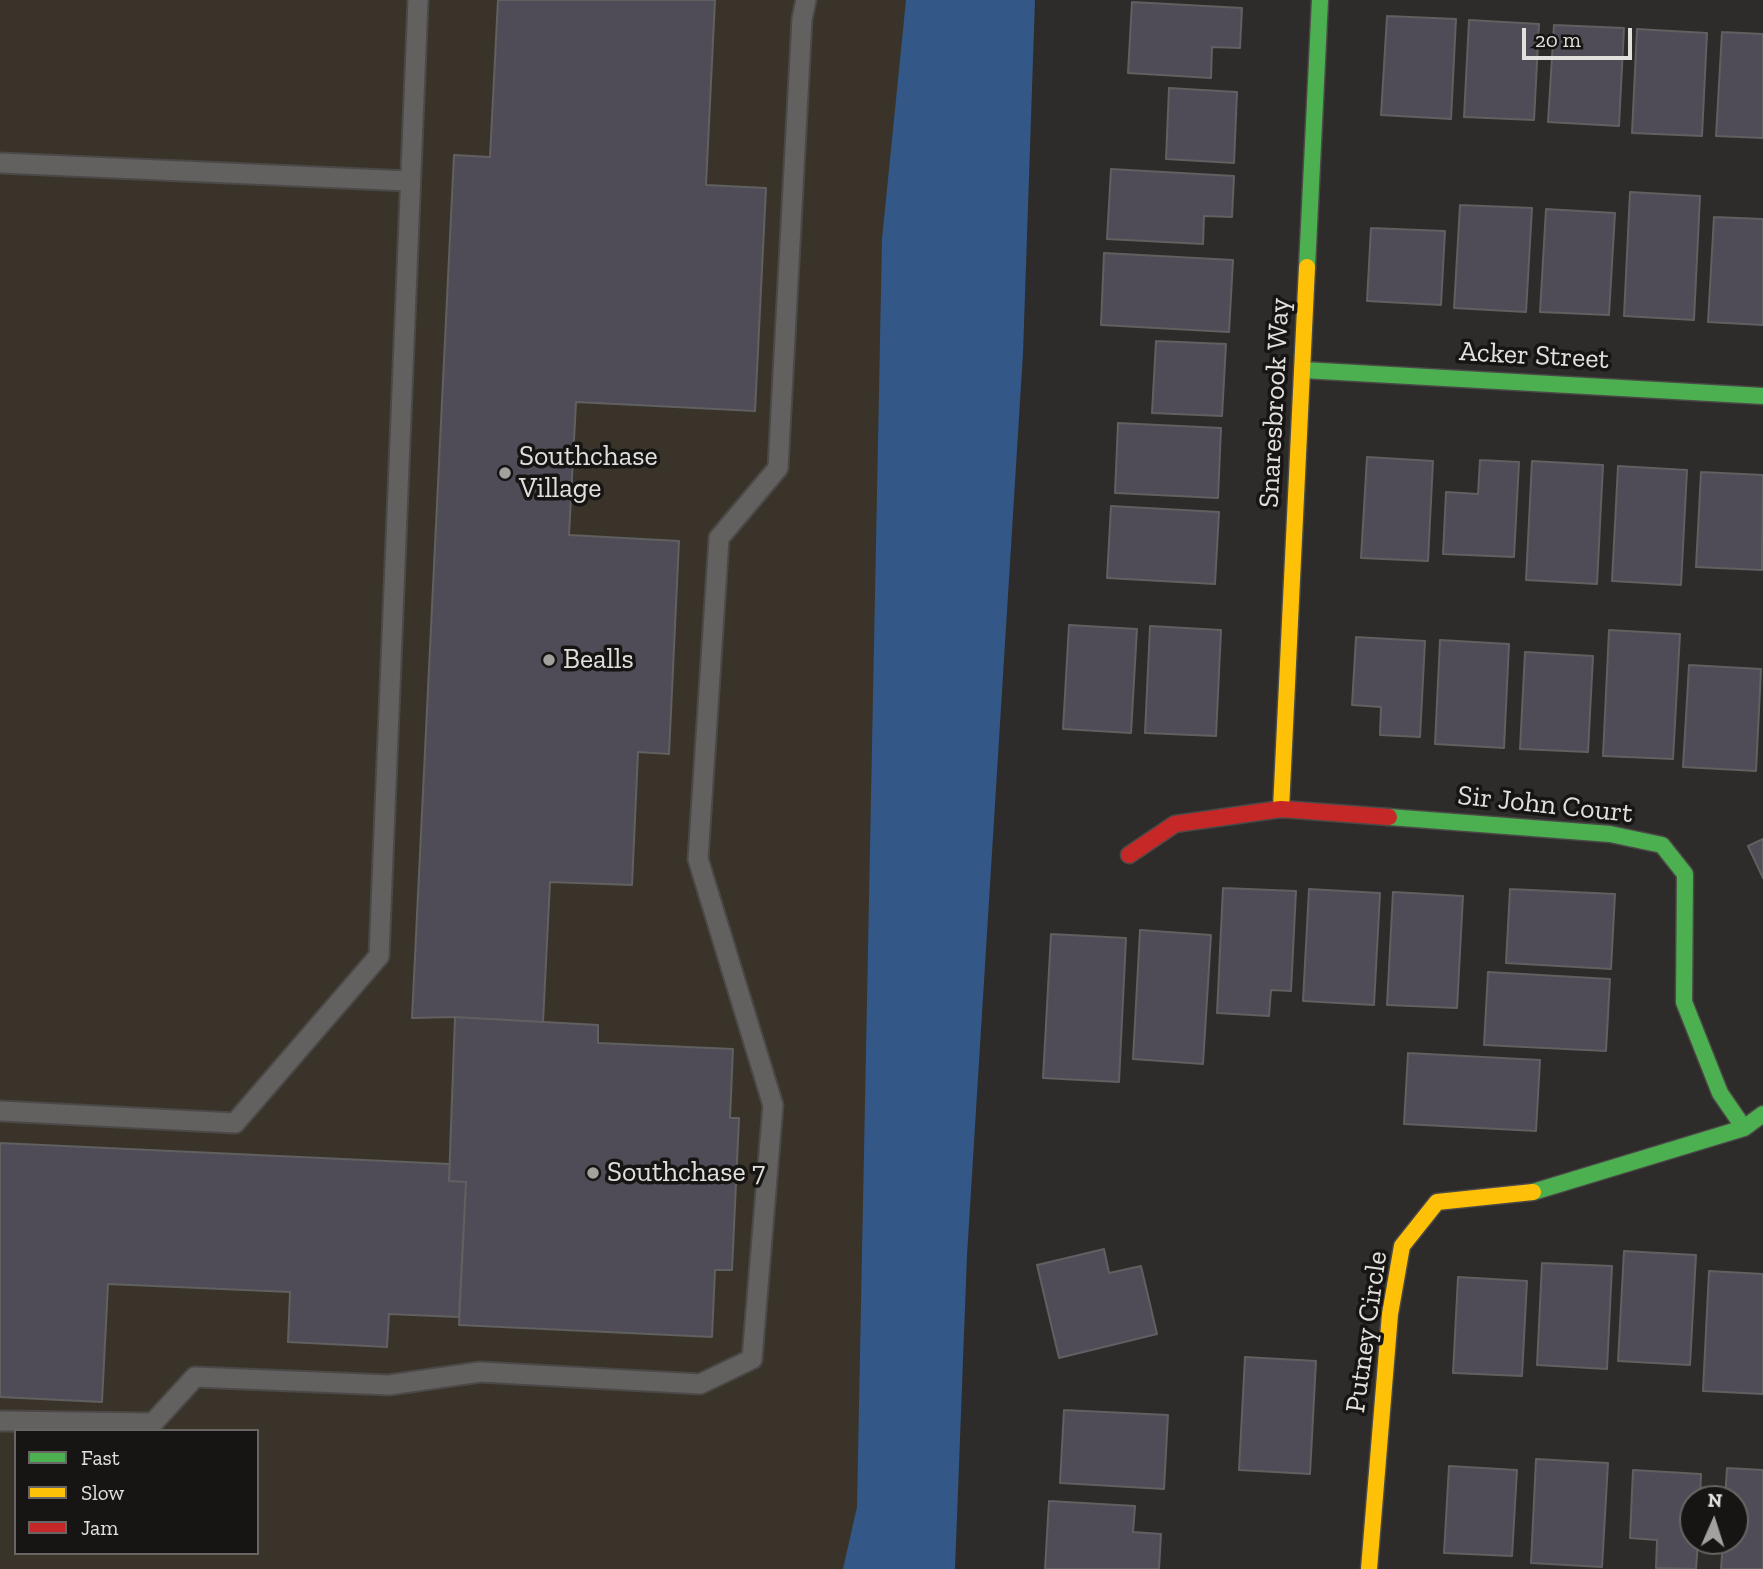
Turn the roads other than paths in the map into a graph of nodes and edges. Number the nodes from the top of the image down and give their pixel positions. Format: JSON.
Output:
{"nodes":[{"id":1,"x":418,"y":0,"type":"edge"},
{"id":2,"x":806,"y":0,"type":"edge"},
{"id":3,"x":1320,"y":0,"type":"edge"},
{"id":4,"x":0,"y":163,"type":"edge"},
{"id":5,"x":409,"y":181,"type":"junction"},
{"id":6,"x":1303,"y":370,"type":"junction"},
{"id":7,"x":1763,"y":396,"type":"edge"},
{"id":8,"x":1281,"y":809,"type":"junction"},
{"id":9,"x":1129,"y":855,"type":"dead end"},
{"id":10,"x":0,"y":1111,"type":"edge"},
{"id":11,"x":1763,"y":1114,"type":"edge"},
{"id":12,"x":1744,"y":1128,"type":"junction"},
{"id":13,"x":0,"y":1421,"type":"edge"},
{"id":14,"x":1368,"y":1569,"type":"edge"}],
"edges":[{"from":1,"to":5,"type":"lane"},
{"from":2,"to":13,"type":"lane"},
{"from":3,"to":6,"type":"street","name":"Snaresbrook Way"},
{"from":4,"to":5,"type":"lane"},
{"from":5,"to":10,"type":"lane"},
{"from":6,"to":7,"type":"street","name":"Acker Street"},
{"from":6,"to":8,"type":"street","name":"Snaresbrook Way"},
{"from":8,"to":9,"type":"street","name":"Sir John Court"},
{"from":8,"to":12,"type":"street","name":"Sir John Court"},
{"from":11,"to":12,"type":"street","name":"Putney Circle"},
{"from":12,"to":14,"type":"street","name":"Putney Circle"}]}
